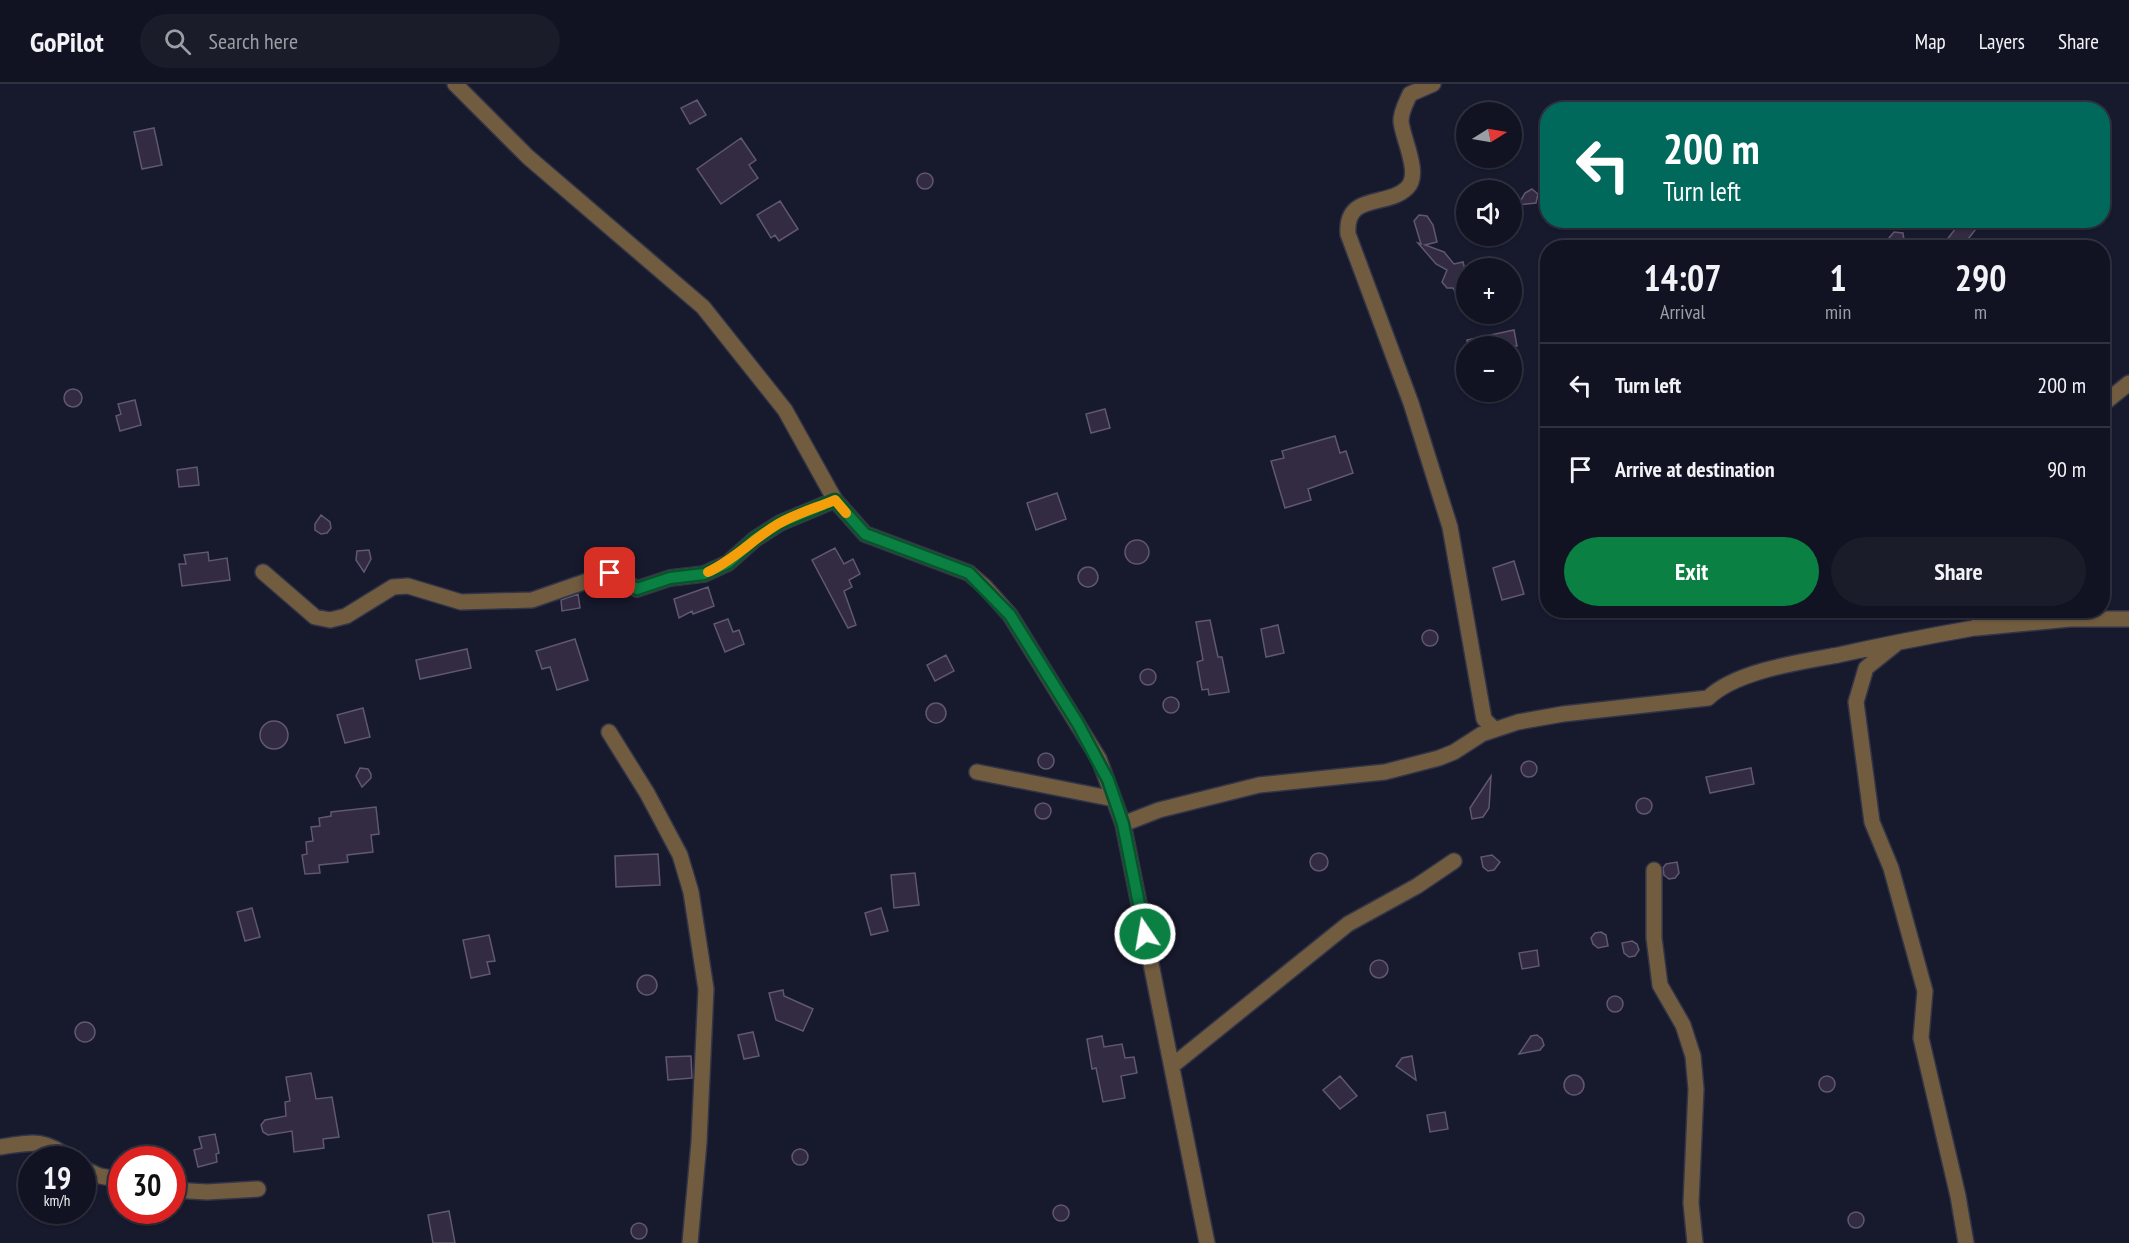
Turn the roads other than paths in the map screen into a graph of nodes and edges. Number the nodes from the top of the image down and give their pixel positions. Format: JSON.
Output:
{"nodes":[{"id":1,"x":455,"y":84,"type":"edge"},
{"id":2,"x":1433,"y":84,"type":"edge"},
{"id":3,"x":2129,"y":383,"type":"edge"},
{"id":4,"x":2110,"y":398,"type":"edge"},
{"id":5,"x":835,"y":500,"type":"junction"},
{"id":6,"x":263,"y":572,"type":"dead end"},
{"id":7,"x":1987,"y":618,"type":"edge"},
{"id":8,"x":2129,"y":620,"type":"edge"},
{"id":9,"x":1974,"y":628,"type":"junction"},
{"id":10,"x":1898,"y":642,"type":"junction"},
{"id":11,"x":1494,"y":729,"type":"junction"},
{"id":12,"x":609,"y":732,"type":"dead end"},
{"id":13,"x":977,"y":772,"type":"dead end"},
{"id":14,"x":1114,"y":799,"type":"junction"},
{"id":15,"x":1123,"y":824,"type":"junction"},
{"id":16,"x":1454,"y":861,"type":"dead end"},
{"id":17,"x":1654,"y":870,"type":"dead end"},
{"id":18,"x":1173,"y":1066,"type":"junction"},
{"id":19,"x":55,"y":1146,"type":"edge"},
{"id":20,"x":0,"y":1147,"type":"edge"},
{"id":21,"x":258,"y":1189,"type":"dead end"},
{"id":22,"x":186,"y":1191,"type":"edge"},
{"id":23,"x":690,"y":1243,"type":"edge"},
{"id":24,"x":1207,"y":1243,"type":"edge"},
{"id":25,"x":1695,"y":1243,"type":"edge"},
{"id":26,"x":1966,"y":1243,"type":"edge"}],
"edges":[{"from":1,"to":5,"type":"street"},
{"from":2,"to":11,"type":"street"},
{"from":3,"to":4,"type":"street"},
{"from":5,"to":6,"type":"street"},
{"from":5,"to":14,"type":"street"},
{"from":7,"to":9,"type":"street"},
{"from":8,"to":9,"type":"street"},
{"from":9,"to":10,"type":"street"},
{"from":10,"to":11,"type":"street"},
{"from":10,"to":26,"type":"street"},
{"from":11,"to":15,"type":"street"},
{"from":12,"to":23,"type":"street"},
{"from":13,"to":14,"type":"street"},
{"from":14,"to":15,"type":"street"},
{"from":15,"to":18,"type":"street"},
{"from":16,"to":18,"type":"street"},
{"from":17,"to":25,"type":"street"},
{"from":18,"to":24,"type":"street"},
{"from":19,"to":20,"type":"street"},
{"from":21,"to":22,"type":"street"}]}
